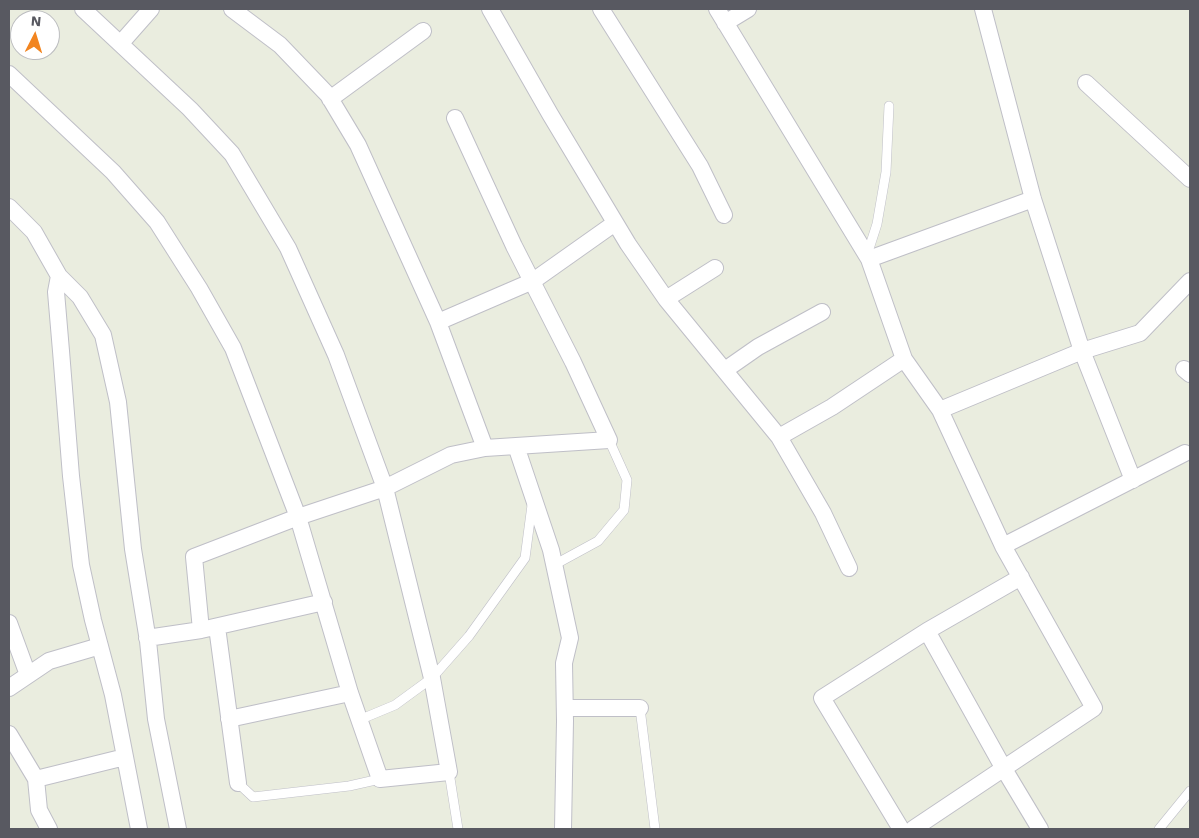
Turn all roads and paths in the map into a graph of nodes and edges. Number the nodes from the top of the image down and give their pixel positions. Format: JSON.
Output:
{"nodes":[{"id":1,"x":83,"y":9,"type":"edge"},
{"id":2,"x":151,"y":9,"type":"edge"},
{"id":3,"x":232,"y":9,"type":"edge"},
{"id":4,"x":490,"y":9,"type":"edge"},
{"id":5,"x":601,"y":9,"type":"edge"},
{"id":6,"x":716,"y":9,"type":"edge"},
{"id":7,"x":748,"y":9,"type":"edge"},
{"id":8,"x":983,"y":9,"type":"edge"},
{"id":9,"x":725,"y":23,"type":"junction"},
{"id":10,"x":423,"y":31,"type":"dead end"},
{"id":11,"x":121,"y":44,"type":"junction"},
{"id":12,"x":9,"y":74,"type":"edge"},
{"id":13,"x":1086,"y":83,"type":"dead end"},
{"id":14,"x":330,"y":99,"type":"junction"},
{"id":15,"x":889,"y":106,"type":"dead end"},
{"id":16,"x":455,"y":118,"type":"dead end"},
{"id":17,"x":1190,"y":178,"type":"edge"},
{"id":18,"x":1033,"y":199,"type":"junction"},
{"id":19,"x":9,"y":207,"type":"edge"},
{"id":20,"x":724,"y":215,"type":"dead end"},
{"id":21,"x":616,"y":223,"type":"junction"},
{"id":22,"x":868,"y":257,"type":"junction"},
{"id":23,"x":715,"y":268,"type":"dead end"},
{"id":24,"x":59,"y":276,"type":"junction"},
{"id":25,"x":533,"y":281,"type":"junction"},
{"id":26,"x":1190,"y":281,"type":"edge"},
{"id":27,"x":666,"y":299,"type":"junction"},
{"id":28,"x":822,"y":312,"type":"dead end"},
{"id":29,"x":438,"y":322,"type":"junction"},
{"id":30,"x":1082,"y":351,"type":"junction"},
{"id":31,"x":904,"y":359,"type":"junction"},
{"id":32,"x":725,"y":370,"type":"junction"},
{"id":33,"x":940,"y":410,"type":"junction"},
{"id":34,"x":779,"y":437,"type":"junction"},
{"id":35,"x":610,"y":440,"type":"junction"},
{"id":36,"x":516,"y":446,"type":"junction"},
{"id":37,"x":485,"y":448,"type":"junction"},
{"id":38,"x":1185,"y":453,"type":"dead end"},
{"id":39,"x":1133,"y":480,"type":"junction"},
{"id":40,"x":386,"y":488,"type":"junction"},
{"id":41,"x":533,"y":498,"type":"junction"},
{"id":42,"x":298,"y":517,"type":"junction"},
{"id":43,"x":1003,"y":546,"type":"junction"},
{"id":44,"x":554,"y":565,"type":"junction"},
{"id":45,"x":849,"y":568,"type":"dead end"},
{"id":46,"x":1020,"y":577,"type":"junction"},
{"id":47,"x":324,"y":602,"type":"junction"},
{"id":48,"x":9,"y":623,"type":"edge"},
{"id":49,"x":209,"y":628,"type":"junction"},
{"id":50,"x":928,"y":631,"type":"junction"},
{"id":51,"x":147,"y":638,"type":"junction"},
{"id":52,"x":100,"y":646,"type":"junction"},
{"id":53,"x":28,"y":675,"type":"junction"},
{"id":54,"x":432,"y":678,"type":"junction"},
{"id":55,"x":9,"y":688,"type":"edge"},
{"id":56,"x":350,"y":692,"type":"junction"},
{"id":57,"x":565,"y":708,"type":"junction"},
{"id":58,"x":640,"y":708,"type":"joint"},
{"id":59,"x":229,"y":718,"type":"junction"},
{"id":60,"x":359,"y":720,"type":"junction"},
{"id":61,"x":9,"y":734,"type":"edge"},
{"id":62,"x":125,"y":757,"type":"junction"},
{"id":63,"x":1004,"y":769,"type":"junction"},
{"id":64,"x":449,"y":772,"type":"junction"},
{"id":65,"x":36,"y":779,"type":"junction"},
{"id":66,"x":380,"y":779,"type":"junction"},
{"id":67,"x":238,"y":783,"type":"joint"},
{"id":68,"x":1190,"y":791,"type":"edge"},
{"id":69,"x":49,"y":829,"type":"edge"},
{"id":70,"x":138,"y":829,"type":"edge"},
{"id":71,"x":178,"y":829,"type":"edge"},
{"id":72,"x":458,"y":829,"type":"edge"},
{"id":73,"x":563,"y":829,"type":"edge"},
{"id":74,"x":655,"y":829,"type":"edge"},
{"id":75,"x":901,"y":829,"type":"edge"},
{"id":76,"x":914,"y":829,"type":"edge"},
{"id":77,"x":1040,"y":829,"type":"edge"},
{"id":78,"x":1159,"y":829,"type":"edge"}],
"edges":[{"from":1,"to":11,"type":"street"},
{"from":2,"to":11,"type":"street"},
{"from":3,"to":14,"type":"street"},
{"from":4,"to":21,"type":"street"},
{"from":5,"to":20,"type":"street"},
{"from":6,"to":9,"type":"street"},
{"from":7,"to":9,"type":"street"},
{"from":8,"to":18,"type":"street"},
{"from":9,"to":22,"type":"street"},
{"from":10,"to":14,"type":"street"},
{"from":11,"to":40,"type":"street"},
{"from":12,"to":42,"type":"street"},
{"from":13,"to":17,"type":"street"},
{"from":14,"to":29,"type":"street"},
{"from":15,"to":22,"type":"lane"},
{"from":16,"to":25,"type":"street"},
{"from":18,"to":22,"type":"street"},
{"from":18,"to":30,"type":"street"},
{"from":19,"to":24,"type":"street"},
{"from":21,"to":25,"type":"street"},
{"from":21,"to":27,"type":"street"},
{"from":22,"to":31,"type":"street"},
{"from":23,"to":27,"type":"street"},
{"from":24,"to":51,"type":"street"},
{"from":24,"to":52,"type":"street"},
{"from":25,"to":29,"type":"street"},
{"from":25,"to":35,"type":"street"},
{"from":26,"to":30,"type":"street"},
{"from":27,"to":32,"type":"street"},
{"from":28,"to":32,"type":"street"},
{"from":29,"to":37,"type":"street"},
{"from":30,"to":33,"type":"street"},
{"from":30,"to":39,"type":"street"},
{"from":31,"to":33,"type":"street"},
{"from":31,"to":34,"type":"street"},
{"from":32,"to":34,"type":"street"},
{"from":33,"to":43,"type":"street"},
{"from":34,"to":45,"type":"street"},
{"from":35,"to":36,"type":"street"},
{"from":35,"to":44,"type":"lane"},
{"from":36,"to":37,"type":"street"},
{"from":36,"to":41,"type":"street"},
{"from":37,"to":40,"type":"street"},
{"from":38,"to":39,"type":"street"},
{"from":39,"to":43,"type":"street"},
{"from":40,"to":42,"type":"street"},
{"from":40,"to":54,"type":"street"},
{"from":41,"to":44,"type":"street"},
{"from":41,"to":54,"type":"lane"},
{"from":42,"to":47,"type":"street"},
{"from":42,"to":49,"type":"street"},
{"from":43,"to":46,"type":"street"},
{"from":44,"to":57,"type":"street"},
{"from":46,"to":50,"type":"street"},
{"from":46,"to":63,"type":"street"},
{"from":47,"to":49,"type":"street"},
{"from":47,"to":56,"type":"street"},
{"from":48,"to":53,"type":"street"},
{"from":49,"to":51,"type":"street"},
{"from":49,"to":59,"type":"street"},
{"from":50,"to":63,"type":"street"},
{"from":50,"to":75,"type":"street"},
{"from":51,"to":71,"type":"street"},
{"from":52,"to":53,"type":"street"},
{"from":52,"to":62,"type":"street"},
{"from":53,"to":55,"type":"street"},
{"from":54,"to":60,"type":"lane"},
{"from":54,"to":64,"type":"street"},
{"from":56,"to":59,"type":"street"},
{"from":56,"to":60,"type":"street"},
{"from":57,"to":58,"type":"street"},
{"from":57,"to":73,"type":"street"},
{"from":58,"to":74,"type":"lane"},
{"from":59,"to":67,"type":"street"},
{"from":60,"to":66,"type":"street"},
{"from":61,"to":65,"type":"street"},
{"from":62,"to":65,"type":"street"},
{"from":62,"to":70,"type":"street"},
{"from":63,"to":76,"type":"street"},
{"from":63,"to":77,"type":"street"},
{"from":64,"to":66,"type":"street"},
{"from":64,"to":72,"type":"lane"},
{"from":65,"to":69,"type":"street"},
{"from":66,"to":67,"type":"lane"},
{"from":68,"to":78,"type":"lane"}]}
